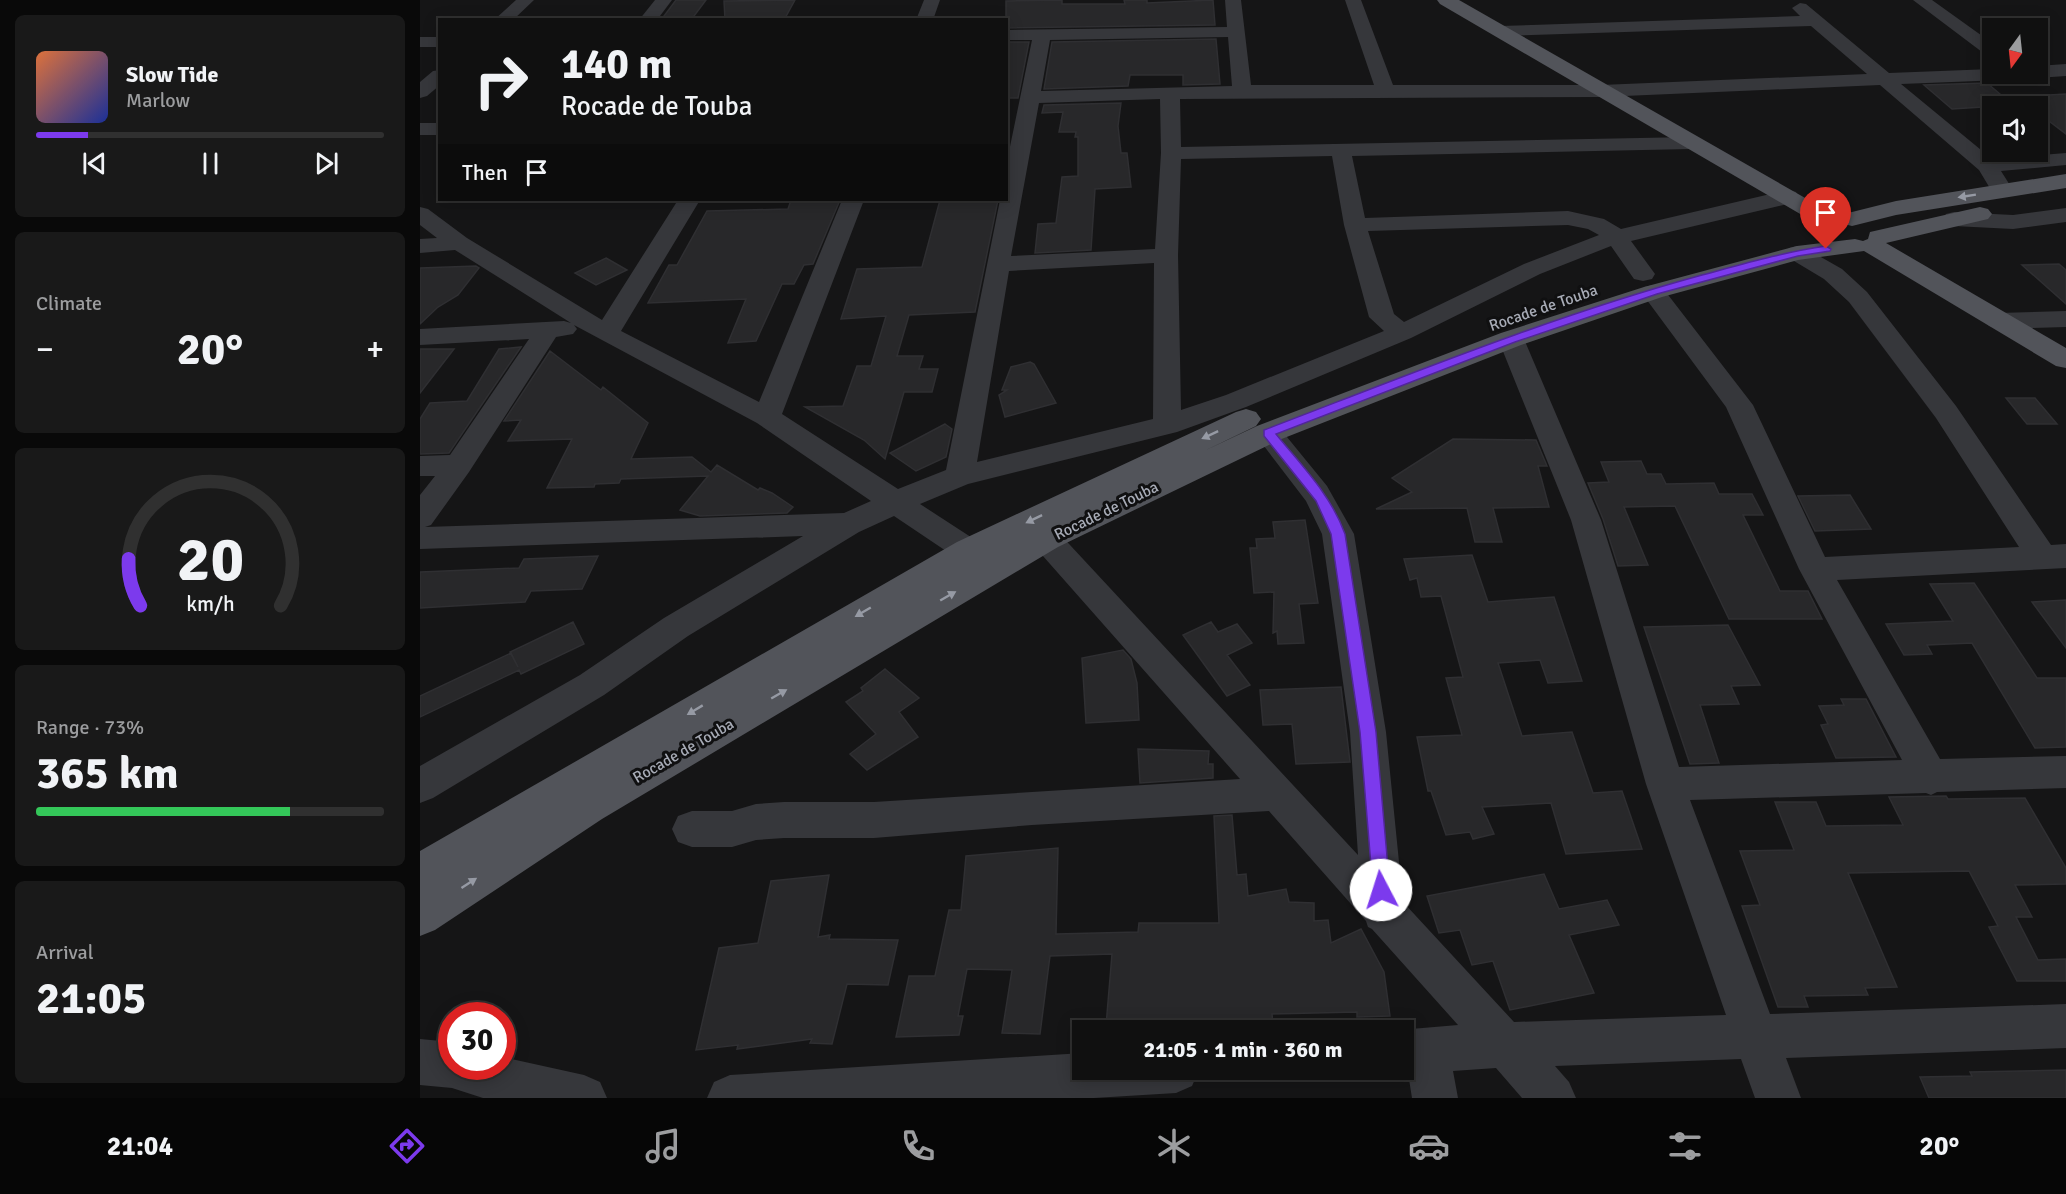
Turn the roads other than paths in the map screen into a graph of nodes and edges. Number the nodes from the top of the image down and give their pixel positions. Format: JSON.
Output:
{"nodes":[{"id":1,"x":526,"y":0,"type":"edge"},
{"id":2,"x":664,"y":0,"type":"edge"},
{"id":3,"x":932,"y":0,"type":"edge"},
{"id":4,"x":1233,"y":0,"type":"edge"},
{"id":5,"x":1353,"y":0,"type":"edge"},
{"id":6,"x":1446,"y":0,"type":"edge"},
{"id":7,"x":1791,"y":0,"type":"edge"},
{"id":8,"x":1921,"y":0,"type":"edge"},
{"id":9,"x":504,"y":18,"type":"edge"},
{"id":10,"x":649,"y":18,"type":"edge"},
{"id":11,"x":925,"y":18,"type":"edge"},
{"id":12,"x":1815,"y":21,"type":"junction"},
{"id":13,"x":1500,"y":31,"type":"junction"},
{"id":14,"x":1234,"y":32,"type":"junction"},
{"id":15,"x":1042,"y":34,"type":"junction"},
{"id":16,"x":1008,"y":35,"type":"edge"},
{"id":17,"x":420,"y":42,"type":"edge"},
{"id":18,"x":438,"y":42,"type":"edge"},
{"id":19,"x":1982,"y":44,"type":"edge"},
{"id":20,"x":2066,"y":70,"type":"edge"},
{"id":21,"x":2048,"y":71,"type":"edge"},
{"id":22,"x":1982,"y":75,"type":"edge"},
{"id":23,"x":438,"y":77,"type":"edge"},
{"id":24,"x":1884,"y":80,"type":"junction"},
{"id":25,"x":1385,"y":90,"type":"junction"},
{"id":26,"x":1242,"y":91,"type":"junction"},
{"id":27,"x":1601,"y":91,"type":"junction"},
{"id":28,"x":420,"y":92,"type":"edge"},
{"id":29,"x":1170,"y":92,"type":"junction"},
{"id":30,"x":1031,"y":97,"type":"junction"},
{"id":31,"x":420,"y":129,"type":"edge"},
{"id":32,"x":438,"y":129,"type":"edge"},
{"id":33,"x":1691,"y":143,"type":"junction"},
{"id":34,"x":1341,"y":151,"type":"junction"},
{"id":35,"x":1171,"y":153,"type":"junction"},
{"id":36,"x":2066,"y":159,"type":"edge"},
{"id":37,"x":1987,"y":166,"type":"junction"},
{"id":38,"x":2066,"y":182,"type":"edge"},
{"id":39,"x":1011,"y":183,"type":"edge"},
{"id":40,"x":2002,"y":190,"type":"junction"},
{"id":41,"x":1788,"y":197,"type":"junction"},
{"id":42,"x":2066,"y":198,"type":"edge"},
{"id":43,"x":420,"y":199,"type":"edge"},
{"id":44,"x":438,"y":199,"type":"edge"},
{"id":45,"x":688,"y":201,"type":"edge"},
{"id":46,"x":853,"y":201,"type":"edge"},
{"id":47,"x":420,"y":214,"type":"edge"},
{"id":48,"x":2066,"y":215,"type":"edge"},
{"id":49,"x":1954,"y":219,"type":"junction"},
{"id":50,"x":1824,"y":224,"type":"junction"},
{"id":51,"x":1355,"y":225,"type":"junction"},
{"id":52,"x":1617,"y":237,"type":"junction"},
{"id":53,"x":1864,"y":237,"type":"junction"},
{"id":54,"x":459,"y":243,"type":"junction"},
{"id":55,"x":420,"y":246,"type":"edge"},
{"id":56,"x":1797,"y":253,"type":"junction"},
{"id":57,"x":1166,"y":255,"type":"junction"},
{"id":58,"x":999,"y":264,"type":"junction"},
{"id":59,"x":1648,"y":283,"type":"junction"},
{"id":60,"x":2066,"y":319,"type":"edge"},
{"id":61,"x":1998,"y":321,"type":"junction"},
{"id":62,"x":548,"y":330,"type":"junction"},
{"id":63,"x":601,"y":330,"type":"junction"},
{"id":64,"x":1402,"y":333,"type":"junction"},
{"id":65,"x":420,"y":338,"type":"edge"},
{"id":66,"x":1511,"y":339,"type":"junction"},
{"id":67,"x":2066,"y":360,"type":"edge"},
{"id":68,"x":767,"y":417,"type":"junction"},
{"id":69,"x":1252,"y":417,"type":"junction"},
{"id":70,"x":1167,"y":425,"type":"junction"},
{"id":71,"x":459,"y":465,"type":"junction"},
{"id":72,"x":420,"y":466,"type":"edge"},
{"id":73,"x":960,"y":476,"type":"junction"},
{"id":74,"x":896,"y":502,"type":"junction"},
{"id":75,"x":420,"y":517,"type":"edge"},
{"id":76,"x":848,"y":524,"type":"junction"},
{"id":77,"x":420,"y":538,"type":"edge"},
{"id":78,"x":1046,"y":539,"type":"junction"},
{"id":79,"x":969,"y":551,"type":"junction"},
{"id":80,"x":2054,"y":557,"type":"edge"},
{"id":81,"x":1815,"y":569,"type":"junction"},
{"id":82,"x":2066,"y":772,"type":"edge"},
{"id":83,"x":1930,"y":778,"type":"junction"},
{"id":84,"x":1665,"y":784,"type":"junction"},
{"id":85,"x":420,"y":786,"type":"edge"},
{"id":86,"x":1278,"y":794,"type":"junction"},
{"id":87,"x":692,"y":829,"type":"dead end"},
{"id":88,"x":420,"y":874,"type":"edge"},
{"id":89,"x":1383,"y":913,"type":"junction"},
{"id":90,"x":420,"y":915,"type":"edge"},
{"id":91,"x":2066,"y":1026,"type":"edge"},
{"id":92,"x":1757,"y":1038,"type":"junction"},
{"id":93,"x":1506,"y":1045,"type":"junction"},
{"id":94,"x":1416,"y":1050,"type":"edge"},
{"id":95,"x":420,"y":1062,"type":"edge"},
{"id":96,"x":438,"y":1064,"type":"edge"},
{"id":97,"x":501,"y":1080,"type":"edge"},
{"id":98,"x":1143,"y":1080,"type":"edge"},
{"id":99,"x":1123,"y":1086,"type":"edge"},
{"id":100,"x":584,"y":1098,"type":"edge"},
{"id":101,"x":730,"y":1098,"type":"edge"},
{"id":102,"x":1435,"y":1098,"type":"edge"},
{"id":103,"x":1553,"y":1098,"type":"edge"},
{"id":104,"x":1778,"y":1098,"type":"edge"}],
"edges":[{"from":1,"to":9,"type":"street"},
{"from":2,"to":10,"type":"street"},
{"from":3,"to":11,"type":"street"},
{"from":4,"to":14,"type":"street"},
{"from":5,"to":25,"type":"street"},
{"from":6,"to":13,"type":"main road"},
{"from":7,"to":12,"type":"street"},
{"from":8,"to":19,"type":"street"},
{"from":12,"to":13,"type":"street"},
{"from":12,"to":24,"type":"street"},
{"from":13,"to":27,"type":"main road"},
{"from":14,"to":15,"type":"street"},
{"from":14,"to":26,"type":"street"},
{"from":15,"to":16,"type":"street"},
{"from":15,"to":30,"type":"street"},
{"from":17,"to":18,"type":"street"},
{"from":20,"to":21,"type":"street"},
{"from":22,"to":24,"type":"street"},
{"from":23,"to":28,"type":"street"},
{"from":24,"to":27,"type":"street"},
{"from":24,"to":37,"type":"street"},
{"from":25,"to":26,"type":"street"},
{"from":25,"to":27,"type":"street"},
{"from":26,"to":29,"type":"street"},
{"from":27,"to":33,"type":"main road"},
{"from":29,"to":30,"type":"street"},
{"from":29,"to":35,"type":"street"},
{"from":30,"to":39,"type":"street"},
{"from":31,"to":32,"type":"street"},
{"from":33,"to":34,"type":"street"},
{"from":33,"to":41,"type":"main road"},
{"from":34,"to":35,"type":"street"},
{"from":34,"to":51,"type":"street"},
{"from":35,"to":57,"type":"street"},
{"from":36,"to":37,"type":"street"},
{"from":37,"to":40,"type":"street"},
{"from":38,"to":40,"type":"main road","name":"Rocade de Touba"},
{"from":39,"to":58,"type":"street"},
{"from":40,"to":53,"type":"main road","name":"Rocade de Touba","one_way":true},
{"from":41,"to":50,"type":"main road"},
{"from":41,"to":52,"type":"street"},
{"from":42,"to":49,"type":"main road","name":"Rocade de Touba"},
{"from":43,"to":44,"type":"street"},
{"from":45,"to":63,"type":"street"},
{"from":46,"to":68,"type":"street"},
{"from":47,"to":54,"type":"street"},
{"from":48,"to":49,"type":"street"},
{"from":49,"to":53,"type":"main road","name":"Rocade de Touba"},
{"from":50,"to":53,"type":"main road"},
{"from":50,"to":59,"type":"main road","name":"Rocade de Touba"},
{"from":51,"to":52,"type":"street"},
{"from":51,"to":64,"type":"street"},
{"from":52,"to":59,"type":"street"},
{"from":52,"to":64,"type":"street"},
{"from":53,"to":56,"type":"main road","name":"Rocade de Touba"},
{"from":53,"to":61,"type":"main road"},
{"from":54,"to":55,"type":"street"},
{"from":54,"to":63,"type":"street"},
{"from":56,"to":59,"type":"main road","name":"Rocade de Touba"},
{"from":56,"to":80,"type":"street"},
{"from":57,"to":58,"type":"street"},
{"from":57,"to":70,"type":"street"},
{"from":58,"to":73,"type":"street"},
{"from":59,"to":66,"type":"main road","name":"Rocade de Touba"},
{"from":59,"to":69,"type":"main road","name":"Rocade de Touba"},
{"from":59,"to":81,"type":"street"},
{"from":60,"to":61,"type":"street"},
{"from":61,"to":67,"type":"main road"},
{"from":62,"to":63,"type":"street"},
{"from":62,"to":65,"type":"street"},
{"from":62,"to":71,"type":"street"},
{"from":63,"to":68,"type":"street"},
{"from":64,"to":69,"type":"street"},
{"from":66,"to":69,"type":"main road","name":"Rocade de Touba"},
{"from":66,"to":84,"type":"street"},
{"from":68,"to":74,"type":"street"},
{"from":69,"to":70,"type":"street"},
{"from":69,"to":78,"type":"main road","name":"Rocade de Touba"},
{"from":69,"to":79,"type":"main road","name":"Rocade de Touba","one_way":true},
{"from":69,"to":89,"type":"street"},
{"from":70,"to":73,"type":"street"},
{"from":71,"to":72,"type":"street"},
{"from":71,"to":75,"type":"street"},
{"from":73,"to":74,"type":"street"},
{"from":74,"to":76,"type":"street"},
{"from":74,"to":79,"type":"street"},
{"from":76,"to":77,"type":"street"},
{"from":76,"to":85,"type":"street"},
{"from":78,"to":86,"type":"street"},
{"from":90,"to":78,"type":"main road","name":"Rocade de Touba","one_way":true},
{"from":79,"to":88,"type":"main road","name":"Rocade de Touba","one_way":true},
{"from":80,"to":81,"type":"street"},
{"from":81,"to":83,"type":"street"},
{"from":82,"to":83,"type":"street"},
{"from":83,"to":84,"type":"street"},
{"from":84,"to":92,"type":"street"},
{"from":86,"to":87,"type":"street"},
{"from":86,"to":89,"type":"street"},
{"from":89,"to":93,"type":"street"},
{"from":91,"to":92,"type":"street"},
{"from":92,"to":93,"type":"street"},
{"from":92,"to":104,"type":"street"},
{"from":93,"to":94,"type":"street"},
{"from":93,"to":103,"type":"street"},
{"from":94,"to":102,"type":"street"},
{"from":95,"to":96,"type":"street"},
{"from":97,"to":100,"type":"street"},
{"from":98,"to":99,"type":"street"},
{"from":99,"to":101,"type":"street"}]}
